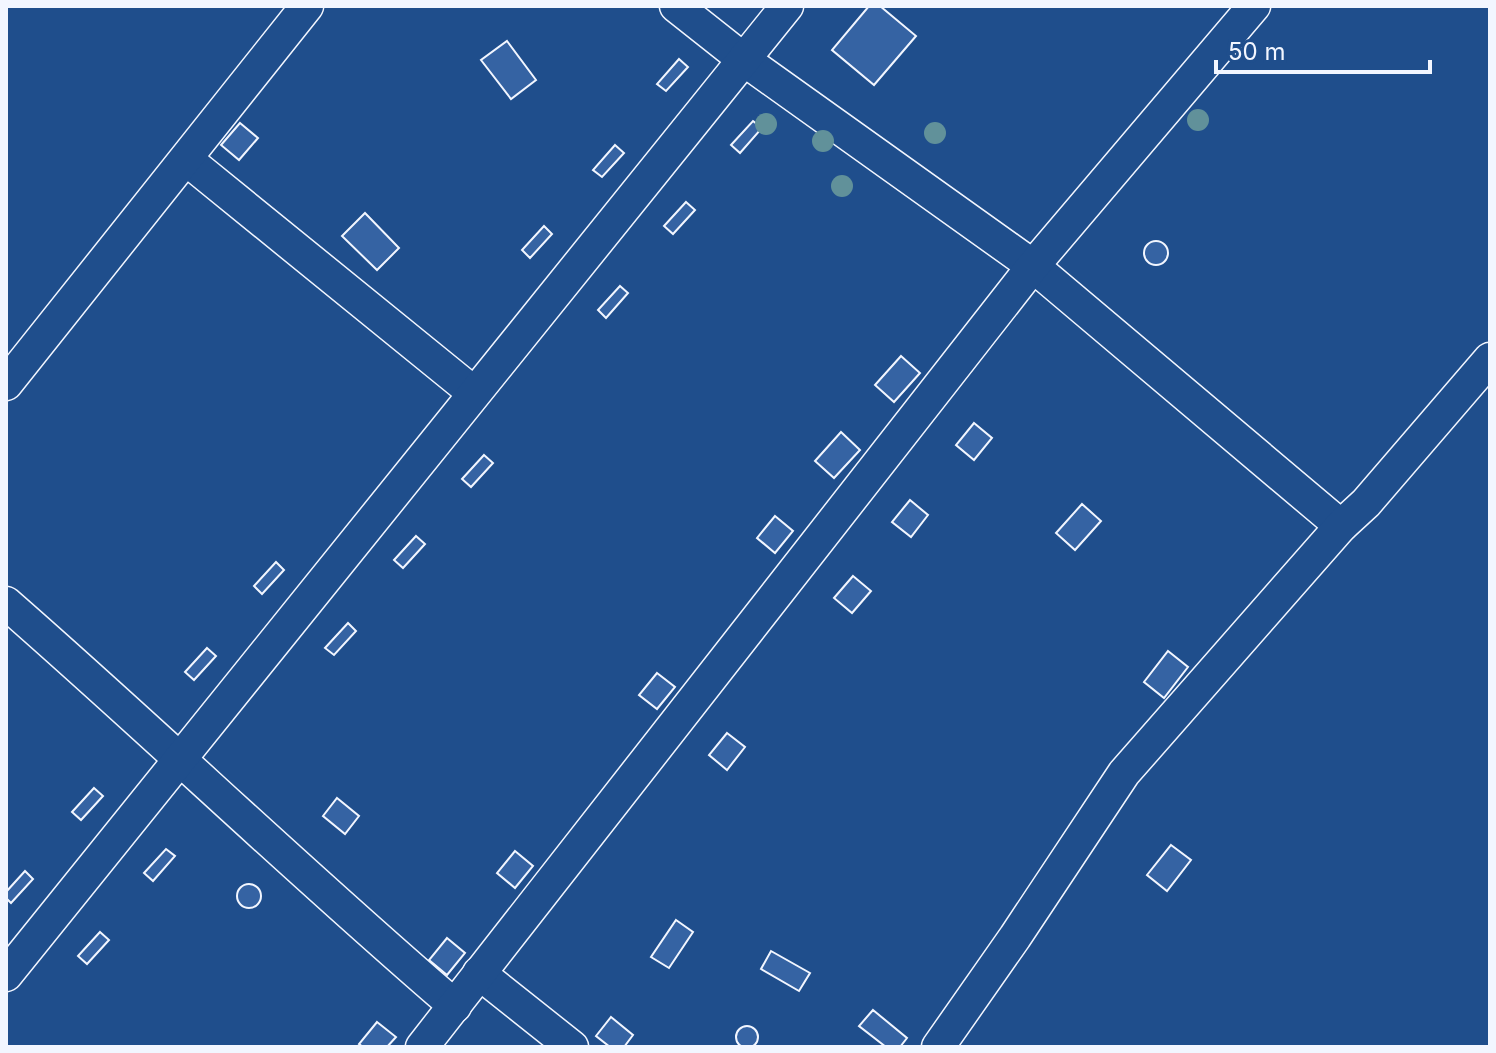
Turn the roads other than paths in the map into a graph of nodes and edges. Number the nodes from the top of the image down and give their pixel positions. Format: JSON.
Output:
{"nodes":[{"id":1,"x":307,"y":6,"type":"edge"},
{"id":2,"x":676,"y":6,"type":"edge"},
{"id":3,"x":787,"y":6,"type":"edge"},
{"id":4,"x":1254,"y":6,"type":"edge"},
{"id":5,"x":743,"y":59,"type":"junction"},
{"id":6,"x":186,"y":159,"type":"junction"},
{"id":7,"x":1033,"y":266,"type":"junction"},
{"id":8,"x":1490,"y":359,"type":"edge"},
{"id":9,"x":6,"y":384,"type":"edge"},
{"id":10,"x":474,"y":393,"type":"junction"},
{"id":11,"x":1341,"y":526,"type":"junction"},
{"id":12,"x":6,"y":603,"type":"edge"},
{"id":13,"x":180,"y":760,"type":"junction"},
{"id":14,"x":479,"y":973,"type":"junction"},
{"id":15,"x":6,"y":975,"type":"edge"},
{"id":16,"x":455,"y":1006,"type":"junction"},
{"id":17,"x":422,"y":1047,"type":"edge"},
{"id":18,"x":572,"y":1047,"type":"edge"},
{"id":19,"x":938,"y":1047,"type":"edge"}],
"edges":[{"from":1,"to":6,"type":"street"},
{"from":2,"to":5,"type":"street"},
{"from":3,"to":5,"type":"street"},
{"from":4,"to":7,"type":"street"},
{"from":5,"to":7,"type":"street"},
{"from":5,"to":10,"type":"street"},
{"from":6,"to":9,"type":"street"},
{"from":6,"to":10,"type":"street"},
{"from":7,"to":11,"type":"street"},
{"from":7,"to":14,"type":"street"},
{"from":8,"to":11,"type":"street"},
{"from":10,"to":13,"type":"street"},
{"from":11,"to":19,"type":"street"},
{"from":12,"to":13,"type":"street"},
{"from":13,"to":15,"type":"street"},
{"from":13,"to":16,"type":"street"},
{"from":14,"to":16,"type":"street"},
{"from":14,"to":18,"type":"street"},
{"from":16,"to":17,"type":"street"}]}
